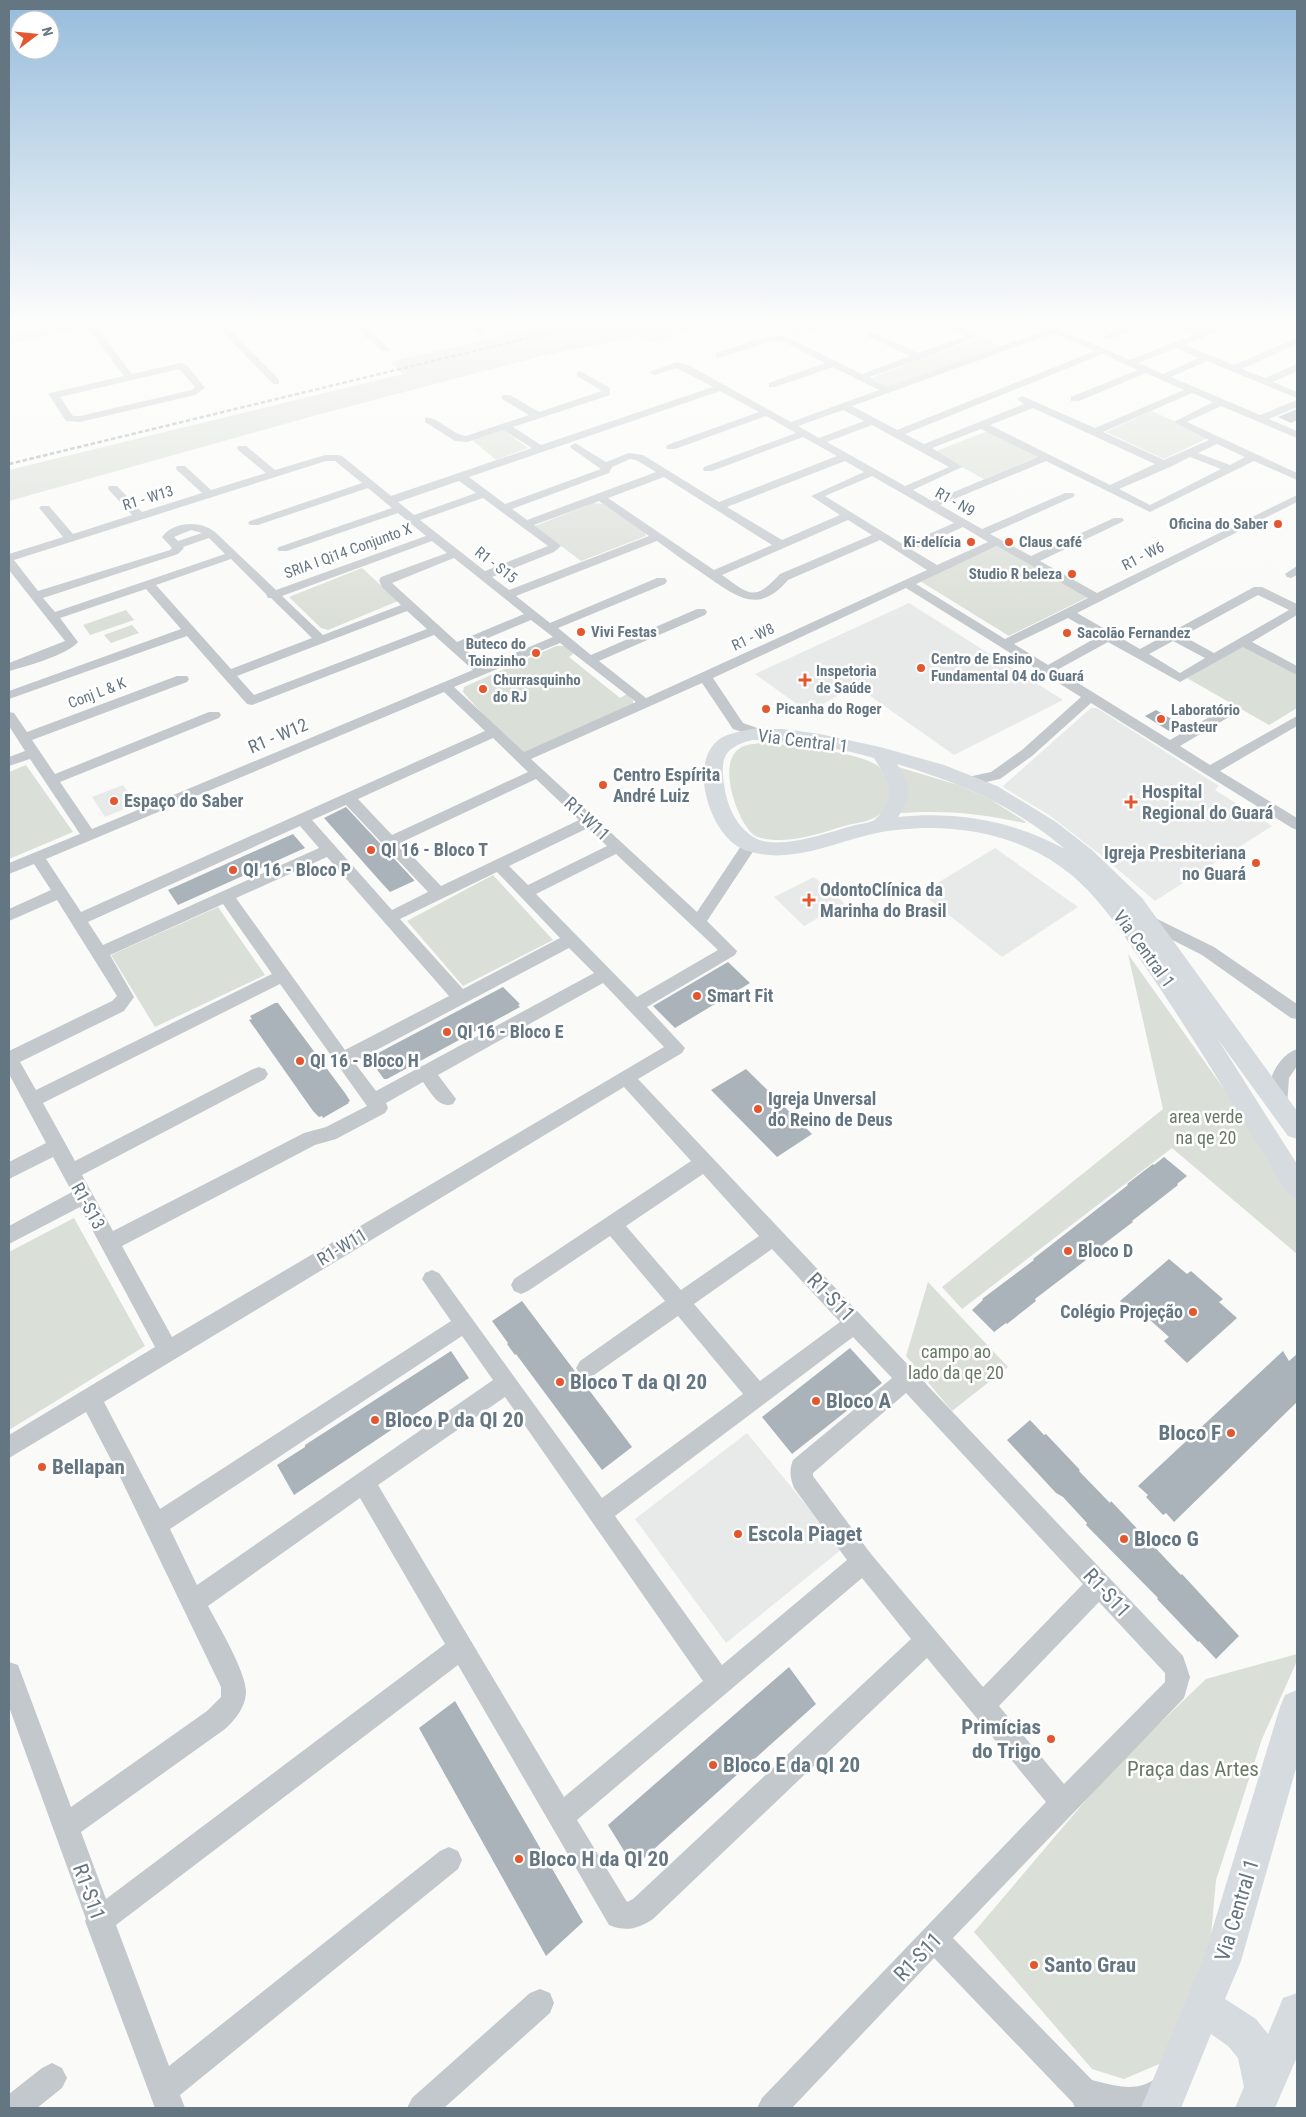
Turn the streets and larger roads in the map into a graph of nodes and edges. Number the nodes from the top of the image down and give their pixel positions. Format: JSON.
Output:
{"nodes":[{"id":1,"x":436,"y":425,"type":"edge"},
{"id":2,"x":512,"y":425,"type":"edge"},
{"id":3,"x":611,"y":425,"type":"edge"},
{"id":4,"x":731,"y":425,"type":"edge"},
{"id":5,"x":792,"y":425,"type":"edge"},
{"id":6,"x":863,"y":425,"type":"edge"},
{"id":7,"x":881,"y":425,"type":"edge"},
{"id":8,"x":917,"y":425,"type":"edge"},
{"id":9,"x":982,"y":425,"type":"joint"},
{"id":10,"x":1079,"y":425,"type":"edge"},
{"id":11,"x":1112,"y":425,"type":"edge"},
{"id":12,"x":1185,"y":425,"type":"edge"},
{"id":13,"x":1276,"y":425,"type":"edge"},
{"id":14,"x":789,"y":426,"type":"joint"},
{"id":15,"x":505,"y":427,"type":"junction"},
{"id":16,"x":1095,"y":432,"type":"junction"},
{"id":17,"x":897,"y":433,"type":"junction"},
{"id":18,"x":1296,"y":433,"type":"edge"},
{"id":19,"x":803,"y":434,"type":"junction"},
{"id":20,"x":1218,"y":440,"type":"junction"},
{"id":21,"x":818,"y":442,"type":"junction"},
{"id":22,"x":575,"y":446,"type":"dead end"},
{"id":23,"x":671,"y":447,"type":"dead end"},
{"id":24,"x":242,"y":448,"type":"dead end"},
{"id":25,"x":924,"y":448,"type":"junction"},
{"id":26,"x":540,"y":449,"type":"junction"},
{"id":27,"x":1190,"y":453,"type":"junction"},
{"id":28,"x":845,"y":457,"type":"junction"},
{"id":29,"x":1047,"y":457,"type":"junction"},
{"id":30,"x":1254,"y":457,"type":"junction"},
{"id":31,"x":325,"y":458,"type":"joint"},
{"id":32,"x":1166,"y":465,"type":"junction"},
{"id":33,"x":605,"y":466,"type":"junction"},
{"id":34,"x":181,"y":468,"type":"dead end"},
{"id":35,"x":708,"y":469,"type":"dead end"},
{"id":36,"x":1230,"y":470,"type":"junction"},
{"id":37,"x":872,"y":472,"type":"junction"},
{"id":38,"x":665,"y":473,"type":"junction"},
{"id":39,"x":273,"y":474,"type":"junction"},
{"id":40,"x":460,"y":476,"type":"junction"},
{"id":41,"x":1297,"y":477,"type":"edge"},
{"id":42,"x":369,"y":484,"type":"junction"},
{"id":43,"x":113,"y":488,"type":"dead end"},
{"id":44,"x":1110,"y":489,"type":"junction"},
{"id":45,"x":904,"y":490,"type":"junction"},
{"id":46,"x":209,"y":494,"type":"junction"},
{"id":47,"x":485,"y":494,"type":"junction"},
{"id":48,"x":1069,"y":495,"type":"dead end"},
{"id":49,"x":600,"y":497,"type":"junction"},
{"id":50,"x":1297,"y":498,"type":"edge"},
{"id":51,"x":389,"y":501,"type":"junction"},
{"id":52,"x":931,"y":505,"type":"junction"},
{"id":53,"x":718,"y":506,"type":"junction"},
{"id":54,"x":45,"y":508,"type":"dead end"},
{"id":55,"x":505,"y":508,"type":"junction"},
{"id":56,"x":399,"y":509,"type":"junction"},
{"id":57,"x":139,"y":516,"type":"junction"},
{"id":58,"x":847,"y":516,"type":"junction"},
{"id":59,"x":412,"y":519,"type":"junction"},
{"id":60,"x":1118,"y":520,"type":"dead end"},
{"id":61,"x":254,"y":523,"type":"dead end"},
{"id":62,"x":963,"y":523,"type":"junction"},
{"id":63,"x":527,"y":524,"type":"junction"},
{"id":64,"x":982,"y":533,"type":"junction"},
{"id":65,"x":880,"y":536,"type":"junction"},
{"id":66,"x":434,"y":537,"type":"junction"},
{"id":67,"x":658,"y":537,"type":"junction"},
{"id":68,"x":70,"y":538,"type":"junction"},
{"id":69,"x":996,"y":542,"type":"junction"},
{"id":70,"x":781,"y":545,"type":"junction"},
{"id":71,"x":283,"y":549,"type":"dead end"},
{"id":72,"x":903,"y":550,"type":"junction"},
{"id":73,"x":455,"y":554,"type":"junction"},
{"id":74,"x":232,"y":555,"type":"junction"},
{"id":75,"x":9,"y":558,"type":"edge"},
{"id":76,"x":1030,"y":561,"type":"junction"},
{"id":77,"x":9,"y":562,"type":"edge"},
{"id":78,"x":936,"y":570,"type":"junction"},
{"id":79,"x":713,"y":575,"type":"junction"},
{"id":80,"x":483,"y":576,"type":"junction"},
{"id":81,"x":23,"y":580,"type":"junction"},
{"id":82,"x":661,"y":581,"type":"dead end"},
{"id":83,"x":906,"y":583,"type":"junction"},
{"id":84,"x":148,"y":584,"type":"junction"},
{"id":85,"x":9,"y":585,"type":"edge"},
{"id":86,"x":272,"y":594,"type":"junction"},
{"id":87,"x":507,"y":594,"type":"junction"},
{"id":88,"x":36,"y":596,"type":"junction"},
{"id":89,"x":1097,"y":598,"type":"junction"},
{"id":90,"x":409,"y":606,"type":"junction"},
{"id":91,"x":1297,"y":610,"type":"edge"},
{"id":92,"x":701,"y":612,"type":"dead end"},
{"id":93,"x":1067,"y":612,"type":"junction"},
{"id":94,"x":532,"y":614,"type":"junction"},
{"id":95,"x":52,"y":617,"type":"junction"},
{"id":96,"x":548,"y":628,"type":"junction"},
{"id":97,"x":436,"y":630,"type":"junction"},
{"id":98,"x":188,"y":631,"type":"junction"},
{"id":99,"x":1109,"y":636,"type":"junction"},
{"id":100,"x":1173,"y":636,"type":"junction"},
{"id":101,"x":561,"y":638,"type":"junction"},
{"id":102,"x":320,"y":640,"type":"junction"},
{"id":103,"x":1243,"y":642,"type":"junction"},
{"id":104,"x":1005,"y":644,"type":"junction"},
{"id":105,"x":456,"y":647,"type":"junction"},
{"id":106,"x":1140,"y":654,"type":"junction"},
{"id":107,"x":1215,"y":658,"type":"junction"},
{"id":108,"x":590,"y":660,"type":"junction"},
{"id":109,"x":9,"y":667,"type":"edge"},
{"id":110,"x":482,"y":670,"type":"junction"},
{"id":111,"x":1048,"y":670,"type":"junction"},
{"id":112,"x":1297,"y":671,"type":"edge"},
{"id":113,"x":228,"y":675,"type":"junction"},
{"id":114,"x":702,"y":678,"type":"junction"},
{"id":115,"x":182,"y":679,"type":"dead end"},
{"id":116,"x":445,"y":686,"type":"junction"},
{"id":117,"x":9,"y":695,"type":"edge"},
{"id":118,"x":1091,"y":696,"type":"junction"},
{"id":119,"x":646,"y":704,"type":"junction"},
{"id":120,"x":1230,"y":708,"type":"dead end"},
{"id":121,"x":214,"y":715,"type":"dead end"},
{"id":122,"x":1297,"y":720,"type":"edge"},
{"id":123,"x":11,"y":722,"type":"edge"},
{"id":124,"x":493,"y":732,"type":"junction"},
{"id":125,"x":758,"y":733,"type":"junction"},
{"id":126,"x":24,"y":738,"type":"junction"},
{"id":127,"x":729,"y":740,"type":"junction"},
{"id":128,"x":1170,"y":746,"type":"junction"},
{"id":129,"x":34,"y":752,"type":"junction"},
{"id":130,"x":880,"y":753,"type":"junction"},
{"id":131,"x":521,"y":758,"type":"junction"},
{"id":132,"x":9,"y":762,"type":"edge"},
{"id":133,"x":1210,"y":771,"type":"junction"},
{"id":134,"x":537,"y":773,"type":"junction"},
{"id":135,"x":52,"y":780,"type":"junction"},
{"id":136,"x":984,"y":782,"type":"junction"},
{"id":137,"x":349,"y":799,"type":"junction"},
{"id":138,"x":1297,"y":805,"type":"edge"},
{"id":139,"x":1282,"y":816,"type":"junction"},
{"id":140,"x":302,"y":820,"type":"junction"},
{"id":141,"x":589,"y":821,"type":"junction"},
{"id":142,"x":1297,"y":825,"type":"edge"},
{"id":143,"x":880,"y":826,"type":"junction"},
{"id":144,"x":89,"y":836,"type":"junction"},
{"id":145,"x":390,"y":842,"type":"junction"},
{"id":146,"x":750,"y":844,"type":"junction"},
{"id":147,"x":617,"y":847,"type":"junction"},
{"id":148,"x":330,"y":849,"type":"junction"},
{"id":149,"x":37,"y":857,"type":"junction"},
{"id":150,"x":498,"y":864,"type":"junction"},
{"id":151,"x":9,"y":869,"type":"edge"},
{"id":152,"x":60,"y":892,"type":"junction"},
{"id":153,"x":438,"y":893,"type":"junction"},
{"id":154,"x":526,"y":893,"type":"junction"},
{"id":155,"x":226,"y":896,"type":"junction"},
{"id":156,"x":9,"y":915,"type":"edge"},
{"id":157,"x":390,"y":917,"type":"junction"},
{"id":158,"x":78,"y":920,"type":"junction"},
{"id":159,"x":1148,"y":920,"type":"junction"},
{"id":160,"x":698,"y":923,"type":"junction"},
{"id":161,"x":570,"y":940,"type":"junction"},
{"id":162,"x":100,"y":953,"type":"junction"},
{"id":163,"x":604,"y":975,"type":"junction"},
{"id":164,"x":282,"y":976,"type":"junction"},
{"id":165,"x":461,"y":998,"type":"junction"},
{"id":166,"x":636,"y":1006,"type":"junction"},
{"id":167,"x":1297,"y":1013,"type":"edge"},
{"id":168,"x":1297,"y":1056,"type":"edge"},
{"id":169,"x":9,"y":1059,"type":"edge"},
{"id":170,"x":342,"y":1060,"type":"junction"},
{"id":171,"x":426,"y":1073,"type":"junction"},
{"id":172,"x":259,"y":1074,"type":"dead end"},
{"id":173,"x":626,"y":1077,"type":"junction"},
{"id":174,"x":447,"y":1099,"type":"dead end"},
{"id":175,"x":32,"y":1100,"type":"junction"},
{"id":176,"x":374,"y":1101,"type":"junction"},
{"id":177,"x":1278,"y":1105,"type":"junction"},
{"id":178,"x":1297,"y":1129,"type":"edge"},
{"id":179,"x":56,"y":1146,"type":"junction"},
{"id":180,"x":704,"y":1163,"type":"junction"},
{"id":181,"x":9,"y":1170,"type":"edge"},
{"id":182,"x":70,"y":1172,"type":"junction"},
{"id":183,"x":1297,"y":1186,"type":"edge"},
{"id":184,"x":82,"y":1196,"type":"junction"},
{"id":185,"x":612,"y":1224,"type":"junction"},
{"id":186,"x":9,"y":1236,"type":"edge"},
{"id":187,"x":773,"y":1237,"type":"junction"},
{"id":188,"x":108,"y":1243,"type":"junction"},
{"id":189,"x":432,"y":1279,"type":"dead end"},
{"id":190,"x":521,"y":1285,"type":"dead end"},
{"id":191,"x":681,"y":1303,"type":"junction"},
{"id":192,"x":465,"y":1323,"type":"junction"},
{"id":193,"x":855,"y":1323,"type":"junction"},
{"id":194,"x":169,"y":1352,"type":"junction"},
{"id":195,"x":587,"y":1368,"type":"dead end"},
{"id":196,"x":907,"y":1379,"type":"junction"},
{"id":197,"x":507,"y":1383,"type":"junction"},
{"id":198,"x":759,"y":1396,"type":"junction"},
{"id":199,"x":90,"y":1398,"type":"junction"},
{"id":200,"x":9,"y":1447,"type":"edge"},
{"id":201,"x":363,"y":1482,"type":"junction"},
{"id":202,"x":599,"y":1514,"type":"junction"},
{"id":203,"x":155,"y":1525,"type":"junction"},
{"id":204,"x":863,"y":1562,"type":"junction"},
{"id":205,"x":1100,"y":1584,"type":"junction"},
{"id":206,"x":193,"y":1602,"type":"junction"},
{"id":207,"x":928,"y":1640,"type":"junction"},
{"id":208,"x":462,"y":1647,"type":"junction"},
{"id":209,"x":9,"y":1674,"type":"edge"},
{"id":210,"x":720,"y":1684,"type":"junction"},
{"id":211,"x":14,"y":1706,"type":"edge"},
{"id":212,"x":982,"y":1706,"type":"junction"},
{"id":213,"x":1297,"y":1707,"type":"edge"},
{"id":214,"x":1063,"y":1803,"type":"junction"},
{"id":215,"x":560,"y":1817,"type":"junction"},
{"id":216,"x":65,"y":1827,"type":"junction"},
{"id":217,"x":449,"y":1860,"type":"dead end"},
{"id":218,"x":99,"y":1921,"type":"junction"},
{"id":219,"x":935,"y":1938,"type":"junction"},
{"id":220,"x":540,"y":2003,"type":"dead end"},
{"id":221,"x":1204,"y":2008,"type":"junction"},
{"id":222,"x":1297,"y":2012,"type":"edge"},
{"id":223,"x":1182,"y":2057,"type":"junction"},
{"id":224,"x":52,"y":2078,"type":"dead end"},
{"id":225,"x":1259,"y":2097,"type":"edge"},
{"id":226,"x":167,"y":2099,"type":"edge"},
{"id":227,"x":1087,"y":2101,"type":"edge"},
{"id":228,"x":14,"y":2108,"type":"edge"},
{"id":229,"x":422,"y":2108,"type":"edge"},
{"id":230,"x":772,"y":2108,"type":"edge"},
{"id":231,"x":1160,"y":2108,"type":"edge"}],
"edges":[{"from":1,"to":15,"type":"street"},
{"from":2,"to":15,"type":"street"},
{"from":3,"to":26,"type":"street"},
{"from":4,"to":23,"type":"street"},
{"from":5,"to":14,"type":"street"},
{"from":6,"to":21,"type":"street"},
{"from":7,"to":17,"type":"street"},
{"from":8,"to":17,"type":"street"},
{"from":9,"to":25,"type":"street"},
{"from":9,"to":29,"type":"street"},
{"from":10,"to":16,"type":"street"},
{"from":11,"to":16,"type":"street"},
{"from":12,"to":20,"type":"street"},
{"from":13,"to":18,"type":"street"},
{"from":14,"to":19,"type":"street","name":"R1 - N9"},
{"from":15,"to":26,"type":"street"},
{"from":16,"to":32,"type":"street"},
{"from":17,"to":25,"type":"street"},
{"from":19,"to":21,"type":"street","name":"R1 - N9"},
{"from":19,"to":35,"type":"street"},
{"from":20,"to":27,"type":"street"},
{"from":20,"to":30,"type":"street"},
{"from":21,"to":28,"type":"street","name":"R1 - N9"},
{"from":22,"to":33,"type":"street"},
{"from":24,"to":39,"type":"street"},
{"from":25,"to":45,"type":"street"},
{"from":26,"to":40,"type":"street"},
{"from":27,"to":32,"type":"street"},
{"from":27,"to":36,"type":"street"},
{"from":28,"to":37,"type":"street","name":"R1 - N9"},
{"from":28,"to":53,"type":"street"},
{"from":29,"to":44,"type":"street"},
{"from":29,"to":52,"type":"street"},
{"from":30,"to":36,"type":"street"},
{"from":30,"to":41,"type":"street"},
{"from":31,"to":39,"type":"street","name":"R1 - W13"},
{"from":31,"to":42,"type":"street","name":"R1 - S15"},
{"from":32,"to":44,"type":"street"},
{"from":33,"to":38,"type":"street"},
{"from":33,"to":55,"type":"street"},
{"from":34,"to":46,"type":"street"},
{"from":36,"to":44,"type":"street"},
{"from":37,"to":45,"type":"street","name":"R1 - N9"},
{"from":37,"to":58,"type":"street"},
{"from":38,"to":49,"type":"street"},
{"from":38,"to":53,"type":"street"},
{"from":39,"to":46,"type":"street","name":"R1 - W13"},
{"from":40,"to":47,"type":"street"},
{"from":40,"to":51,"type":"street"},
{"from":42,"to":51,"type":"street","name":"R1 - S15"},
{"from":42,"to":61,"type":"street"},
{"from":43,"to":57,"type":"street"},
{"from":45,"to":52,"type":"street","name":"R1 - N9"},
{"from":46,"to":57,"type":"street","name":"R1 - W13"},
{"from":47,"to":55,"type":"street"},
{"from":47,"to":59,"type":"street"},
{"from":48,"to":64,"type":"street"},
{"from":49,"to":63,"type":"street"},
{"from":49,"to":67,"type":"street"},
{"from":50,"to":89,"type":"street","name":"R1 - W6"},
{"from":51,"to":56,"type":"street","name":"R1 - S15"},
{"from":52,"to":62,"type":"street","name":"R1 - N9"},
{"from":53,"to":70,"type":"street"},
{"from":54,"to":68,"type":"street"},
{"from":55,"to":63,"type":"street"},
{"from":56,"to":59,"type":"street","name":"R1 - S15"},
{"from":56,"to":71,"type":"street"},
{"from":57,"to":68,"type":"street","name":"R1 - W13"},
{"from":58,"to":65,"type":"street"},
{"from":58,"to":70,"type":"street"},
{"from":59,"to":66,"type":"street","name":"R1 - S15"},
{"from":60,"to":76,"type":"street"},
{"from":62,"to":64,"type":"street","name":"R1 - N9"},
{"from":62,"to":72,"type":"street"},
{"from":63,"to":80,"type":"street"},
{"from":64,"to":69,"type":"street","name":"R1 - N9"},
{"from":65,"to":72,"type":"street"},
{"from":65,"to":79,"type":"street"},
{"from":66,"to":73,"type":"street","name":"R1 - S15"},
{"from":66,"to":86,"type":"street","name":"SRIA I Qi14 Conjunto X"},
{"from":67,"to":79,"type":"street"},
{"from":67,"to":87,"type":"street"},
{"from":68,"to":75,"type":"street","name":"R1 - W13"},
{"from":69,"to":76,"type":"street","name":"R1 - N9"},
{"from":69,"to":78,"type":"street","name":"R1 - W8"},
{"from":70,"to":79,"type":"street"},
{"from":72,"to":78,"type":"street"},
{"from":73,"to":80,"type":"street","name":"R1 - S15"},
{"from":73,"to":90,"type":"street"},
{"from":74,"to":84,"type":"street"},
{"from":74,"to":86,"type":"street"},
{"from":74,"to":88,"type":"street"},
{"from":76,"to":89,"type":"street","name":"R1 - N9"},
{"from":77,"to":81,"type":"street"},
{"from":78,"to":83,"type":"street","name":"R1 - W8"},
{"from":80,"to":87,"type":"street","name":"R1 - S15"},
{"from":81,"to":85,"type":"street"},
{"from":81,"to":88,"type":"street"},
{"from":82,"to":96,"type":"street"},
{"from":83,"to":104,"type":"street"},
{"from":83,"to":114,"type":"street","name":"R1 - W8"},
{"from":84,"to":95,"type":"street"},
{"from":84,"to":98,"type":"street"},
{"from":86,"to":102,"type":"street"},
{"from":87,"to":94,"type":"street","name":"R1 - S15"},
{"from":88,"to":95,"type":"street"},
{"from":89,"to":93,"type":"street","name":"R1 - W6"},
{"from":90,"to":97,"type":"street"},
{"from":90,"to":102,"type":"street"},
{"from":91,"to":100,"type":"street"},
{"from":91,"to":103,"type":"street"},
{"from":92,"to":108,"type":"street"},
{"from":93,"to":99,"type":"street"},
{"from":93,"to":104,"type":"street","name":"R1 - W6"},
{"from":94,"to":96,"type":"street","name":"R1 - S15"},
{"from":94,"to":105,"type":"street"},
{"from":95,"to":109,"type":"street"},
{"from":96,"to":101,"type":"street","name":"R1 - S15"},
{"from":97,"to":105,"type":"street"},
{"from":97,"to":113,"type":"street"},
{"from":98,"to":113,"type":"street"},
{"from":98,"to":117,"type":"street"},
{"from":99,"to":106,"type":"street"},
{"from":99,"to":111,"type":"street"},
{"from":100,"to":106,"type":"street"},
{"from":100,"to":107,"type":"street"},
{"from":101,"to":108,"type":"street","name":"R1 - S15"},
{"from":101,"to":110,"type":"street","name":"R1 - W12"},
{"from":102,"to":113,"type":"street"},
{"from":103,"to":107,"type":"street"},
{"from":103,"to":112,"type":"street"},
{"from":104,"to":111,"type":"street"},
{"from":105,"to":110,"type":"street"},
{"from":106,"to":107,"type":"street"},
{"from":108,"to":119,"type":"street","name":"R1 - S15"},
{"from":110,"to":116,"type":"street","name":"R1 - W12"},
{"from":111,"to":118,"type":"street"},
{"from":114,"to":119,"type":"street","name":"R1 - W8"},
{"from":114,"to":125,"type":"street"},
{"from":114,"to":127,"type":"street"},
{"from":115,"to":126,"type":"street","name":"Conj L & K"},
{"from":116,"to":124,"type":"street","name":"R1-W11"},
{"from":116,"to":144,"type":"street","name":"R1 - W12"},
{"from":118,"to":128,"type":"street"},
{"from":118,"to":136,"type":"street"},
{"from":119,"to":131,"type":"street","name":"R1 - W8"},
{"from":120,"to":128,"type":"street"},
{"from":121,"to":135,"type":"street"},
{"from":122,"to":133,"type":"street"},
{"from":123,"to":126,"type":"street"},
{"from":124,"to":131,"type":"street","name":"R1-W11"},
{"from":124,"to":137,"type":"street"},
{"from":125,"to":127,"type":"street","name":"Via Central 1"},
{"from":125,"to":130,"type":"street","name":"Via Central 1"},
{"from":126,"to":129,"type":"street"},
{"from":127,"to":146,"type":"street","name":"Via Central 1"},
{"from":128,"to":133,"type":"street"},
{"from":129,"to":132,"type":"street"},
{"from":129,"to":135,"type":"street"},
{"from":130,"to":136,"type":"street","name":"Via Central 1"},
{"from":130,"to":143,"type":"street"},
{"from":131,"to":134,"type":"street","name":"R1-W11"},
{"from":133,"to":139,"type":"street"},
{"from":134,"to":141,"type":"street","name":"R1-W11"},
{"from":134,"to":145,"type":"street"},
{"from":135,"to":144,"type":"street"},
{"from":136,"to":159,"type":"street","name":"Via Central 1"},
{"from":137,"to":140,"type":"street"},
{"from":137,"to":145,"type":"street"},
{"from":138,"to":139,"type":"street"},
{"from":139,"to":142,"type":"street"},
{"from":140,"to":148,"type":"street"},
{"from":140,"to":158,"type":"street"},
{"from":141,"to":147,"type":"street","name":"R1-W11"},
{"from":141,"to":150,"type":"street"},
{"from":143,"to":146,"type":"street","name":"Via Central 1"},
{"from":143,"to":183,"type":"street","name":"Via Central 1"},
{"from":144,"to":149,"type":"street","name":"R1 - W12"},
{"from":145,"to":153,"type":"street"},
{"from":146,"to":160,"type":"street"},
{"from":147,"to":154,"type":"street"},
{"from":147,"to":160,"type":"street","name":"R1-W11"},
{"from":148,"to":155,"type":"street"},
{"from":148,"to":157,"type":"street"},
{"from":149,"to":151,"type":"street","name":"R1 - W12"},
{"from":149,"to":152,"type":"street"},
{"from":150,"to":153,"type":"street"},
{"from":150,"to":154,"type":"street"},
{"from":152,"to":156,"type":"street"},
{"from":152,"to":158,"type":"street"},
{"from":153,"to":157,"type":"street"},
{"from":154,"to":161,"type":"street"},
{"from":155,"to":162,"type":"street"},
{"from":155,"to":164,"type":"street"},
{"from":157,"to":165,"type":"street"},
{"from":158,"to":162,"type":"street"},
{"from":159,"to":167,"type":"street"},
{"from":159,"to":177,"type":"street","name":"Via Central 1"},
{"from":160,"to":166,"type":"street","name":"R1-W11"},
{"from":161,"to":163,"type":"street"},
{"from":161,"to":165,"type":"street"},
{"from":162,"to":169,"type":"street"},
{"from":163,"to":166,"type":"street"},
{"from":163,"to":171,"type":"street"},
{"from":164,"to":170,"type":"street"},
{"from":164,"to":175,"type":"street"},
{"from":165,"to":170,"type":"street"},
{"from":166,"to":173,"type":"street","name":"R1-W11"},
{"from":168,"to":177,"type":"street"},
{"from":169,"to":175,"type":"street","name":"R1-S13"},
{"from":170,"to":176,"type":"street"},
{"from":171,"to":174,"type":"street"},
{"from":171,"to":176,"type":"street"},
{"from":172,"to":182,"type":"street"},
{"from":173,"to":180,"type":"street","name":"R1-S11"},
{"from":173,"to":194,"type":"street","name":"R1-W11"},
{"from":175,"to":179,"type":"street","name":"R1-S13"},
{"from":176,"to":188,"type":"street"},
{"from":177,"to":178,"type":"street","name":"Via Central 1"},
{"from":179,"to":181,"type":"street"},
{"from":179,"to":182,"type":"street","name":"R1-S13"},
{"from":180,"to":185,"type":"street"},
{"from":180,"to":187,"type":"street","name":"R1-S11"},
{"from":182,"to":184,"type":"street","name":"R1-S13"},
{"from":184,"to":186,"type":"street"},
{"from":184,"to":188,"type":"street","name":"R1-S13"},
{"from":185,"to":190,"type":"street"},
{"from":185,"to":191,"type":"street"},
{"from":187,"to":191,"type":"street"},
{"from":187,"to":193,"type":"street","name":"R1-S11"},
{"from":188,"to":194,"type":"street","name":"R1-S13"},
{"from":189,"to":192,"type":"street"},
{"from":191,"to":195,"type":"street"},
{"from":191,"to":198,"type":"street"},
{"from":192,"to":197,"type":"street"},
{"from":192,"to":203,"type":"street"},
{"from":193,"to":196,"type":"street","name":"R1-S11"},
{"from":193,"to":198,"type":"street"},
{"from":194,"to":199,"type":"street","name":"R1-W11"},
{"from":196,"to":204,"type":"street"},
{"from":196,"to":205,"type":"street","name":"R1-S11"},
{"from":197,"to":201,"type":"street"},
{"from":197,"to":202,"type":"street"},
{"from":198,"to":202,"type":"street"},
{"from":199,"to":200,"type":"street","name":"R1-W11"},
{"from":199,"to":203,"type":"street"},
{"from":201,"to":206,"type":"street"},
{"from":201,"to":208,"type":"street"},
{"from":202,"to":210,"type":"street"},
{"from":203,"to":206,"type":"street"},
{"from":204,"to":207,"type":"street"},
{"from":204,"to":210,"type":"street"},
{"from":205,"to":212,"type":"street"},
{"from":205,"to":214,"type":"street","name":"R1-S11"},
{"from":206,"to":216,"type":"street"},
{"from":207,"to":212,"type":"street"},
{"from":207,"to":215,"type":"street"},
{"from":208,"to":215,"type":"street"},
{"from":208,"to":218,"type":"street"},
{"from":209,"to":211,"type":"street","name":"R1-S11"},
{"from":210,"to":215,"type":"street"},
{"from":211,"to":216,"type":"street","name":"R1-S11"},
{"from":212,"to":214,"type":"street"},
{"from":213,"to":221,"type":"street","name":"Via Central 1"},
{"from":214,"to":219,"type":"street","name":"R1-S11"},
{"from":216,"to":218,"type":"street","name":"R1-S11"},
{"from":217,"to":226,"type":"street"},
{"from":218,"to":226,"type":"street","name":"R1-S11"},
{"from":219,"to":227,"type":"street"},
{"from":219,"to":230,"type":"street","name":"R1-S11"},
{"from":220,"to":229,"type":"street"},
{"from":221,"to":223,"type":"street","name":"Via Central 1"},
{"from":221,"to":225,"type":"street"},
{"from":222,"to":225,"type":"street"},
{"from":223,"to":227,"type":"street"},
{"from":223,"to":231,"type":"street","name":"Via Central 1"},
{"from":224,"to":228,"type":"street"}]}
